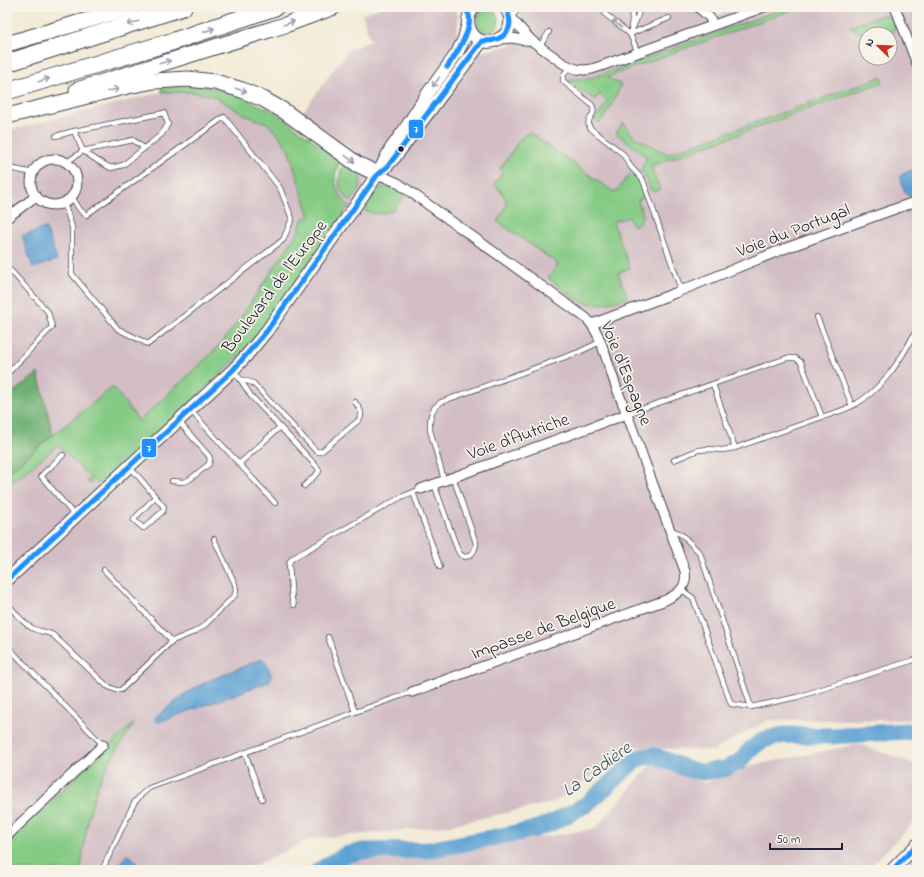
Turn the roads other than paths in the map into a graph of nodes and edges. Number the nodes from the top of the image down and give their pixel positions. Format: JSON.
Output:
{"nodes":[{"id":1,"x":100,"y":7,"type":"edge"},
{"id":2,"x":132,"y":7,"type":"edge"},
{"id":3,"x":183,"y":7,"type":"edge"},
{"id":4,"x":275,"y":7,"type":"edge"},
{"id":5,"x":334,"y":7,"type":"edge"},
{"id":6,"x":522,"y":7,"type":"edge"},
{"id":7,"x":631,"y":7,"type":"edge"},
{"id":8,"x":640,"y":7,"type":"edge"},
{"id":9,"x":698,"y":7,"type":"edge"},
{"id":10,"x":764,"y":7,"type":"edge"},
{"id":11,"x":895,"y":7,"type":"edge"},
{"id":12,"x":508,"y":12,"type":"edge"},
{"id":13,"x":469,"y":13,"type":"edge"},
{"id":14,"x":605,"y":14,"type":"dead end"},
{"id":15,"x":669,"y":18,"type":"dead end"},
{"id":16,"x":713,"y":25,"type":"junction"},
{"id":17,"x":549,"y":32,"type":"dead end"},
{"id":18,"x":630,"y":34,"type":"junction"},
{"id":19,"x":501,"y":39,"type":"junction"},
{"id":20,"x":482,"y":41,"type":"junction"},
{"id":21,"x":532,"y":41,"type":"junction"},
{"id":22,"x":7,"y":42,"type":"edge"},
{"id":23,"x":540,"y":46,"type":"junction"},
{"id":24,"x":638,"y":53,"type":"junction"},
{"id":25,"x":7,"y":63,"type":"edge"},
{"id":26,"x":917,"y":64,"type":"edge"},
{"id":27,"x":569,"y":67,"type":"junction"},
{"id":28,"x":7,"y":91,"type":"edge"},
{"id":29,"x":7,"y":111,"type":"edge"},
{"id":30,"x":7,"y":116,"type":"edge"},
{"id":31,"x":74,"y":131,"type":"junction"},
{"id":32,"x":56,"y":136,"type":"dead end"},
{"id":33,"x":144,"y":148,"type":"junction"},
{"id":34,"x":83,"y":151,"type":"junction"},
{"id":35,"x":67,"y":162,"type":"junction"},
{"id":36,"x":7,"y":168,"type":"edge"},
{"id":37,"x":33,"y":173,"type":"junction"},
{"id":38,"x":378,"y":174,"type":"junction"},
{"id":39,"x":36,"y":196,"type":"junction"},
{"id":40,"x":72,"y":196,"type":"junction"},
{"id":41,"x":917,"y":201,"type":"edge"},
{"id":42,"x":64,"y":203,"type":"junction"},
{"id":43,"x":7,"y":218,"type":"edge"},
{"id":44,"x":7,"y":268,"type":"edge"},
{"id":45,"x":681,"y":290,"type":"junction"},
{"id":46,"x":818,"y":317,"type":"dead end"},
{"id":47,"x":592,"y":324,"type":"junction"},
{"id":48,"x":917,"y":329,"type":"edge"},
{"id":49,"x":600,"y":342,"type":"junction"},
{"id":50,"x":7,"y":374,"type":"edge"},
{"id":51,"x":236,"y":374,"type":"junction"},
{"id":52,"x":713,"y":384,"type":"junction"},
{"id":53,"x":355,"y":402,"type":"dead end"},
{"id":54,"x":852,"y":406,"type":"junction"},
{"id":55,"x":190,"y":410,"type":"junction"},
{"id":56,"x":627,"y":414,"type":"junction"},
{"id":57,"x":822,"y":417,"type":"junction"},
{"id":58,"x":178,"y":421,"type":"junction"},
{"id":59,"x":280,"y":426,"type":"junction"},
{"id":60,"x":735,"y":448,"type":"junction"},
{"id":61,"x":63,"y":455,"type":"dead end"},
{"id":62,"x":674,"y":460,"type":"dead end"},
{"id":63,"x":240,"y":464,"type":"junction"},
{"id":64,"x":128,"y":467,"type":"junction"},
{"id":65,"x":454,"y":477,"type":"junction"},
{"id":66,"x":444,"y":480,"type":"junction"},
{"id":67,"x":172,"y":481,"type":"dead end"},
{"id":68,"x":434,"y":484,"type":"junction"},
{"id":69,"x":304,"y":486,"type":"dead end"},
{"id":70,"x":417,"y":490,"type":"junction"},
{"id":71,"x":155,"y":497,"type":"junction"},
{"id":72,"x":275,"y":503,"type":"dead end"},
{"id":73,"x":75,"y":516,"type":"junction"},
{"id":74,"x":669,"y":529,"type":"junction"},
{"id":75,"x":214,"y":539,"type":"dead end"},
{"id":76,"x":440,"y":567,"type":"dead end"},
{"id":77,"x":104,"y":570,"type":"dead end"},
{"id":78,"x":8,"y":576,"type":"edge"},
{"id":79,"x":682,"y":589,"type":"junction"},
{"id":80,"x":7,"y":603,"type":"edge"},
{"id":81,"x":294,"y":605,"type":"dead end"},
{"id":82,"x":328,"y":637,"type":"dead end"},
{"id":83,"x":172,"y":641,"type":"junction"},
{"id":84,"x":7,"y":646,"type":"edge"},
{"id":85,"x":917,"y":659,"type":"edge"},
{"id":86,"x":412,"y":692,"type":"joint"},
{"id":87,"x":751,"y":707,"type":"junction"},
{"id":88,"x":355,"y":712,"type":"junction"},
{"id":89,"x":103,"y":745,"type":"joint"},
{"id":90,"x":245,"y":753,"type":"junction"},
{"id":91,"x":262,"y":800,"type":"dead end"},
{"id":92,"x":7,"y":836,"type":"edge"},
{"id":93,"x":917,"y":845,"type":"edge"},
{"id":94,"x":102,"y":870,"type":"edge"},
{"id":95,"x":892,"y":870,"type":"edge"}],
"edges":[{"from":1,"to":22,"type":"main road"},
{"from":2,"to":22,"type":"main road"},
{"from":3,"to":25,"type":"highway","one_way":true},
{"from":28,"to":4,"type":"highway","one_way":true},
{"from":29,"to":5,"type":"main road","one_way":true},
{"from":6,"to":12,"type":"lane"},
{"from":7,"to":18,"type":"lane"},
{"from":8,"to":18,"type":"lane"},
{"from":9,"to":16,"type":"street"},
{"from":10,"to":16,"type":"street"},
{"from":11,"to":26,"type":"street"},
{"from":12,"to":19,"type":"street"},
{"from":12,"to":21,"type":"street"},
{"from":13,"to":20,"type":"street"},
{"from":13,"to":38,"type":"street","name":"Boulevard de l'Europe","one_way":true},
{"from":18,"to":14,"type":"lane","one_way":true},
{"from":15,"to":18,"type":"lane"},
{"from":16,"to":24,"type":"street"},
{"from":17,"to":23,"type":"lane"},
{"from":18,"to":24,"type":"lane"},
{"from":19,"to":20,"type":"street"},
{"from":19,"to":21,"type":"street"},
{"from":20,"to":38,"type":"street"},
{"from":21,"to":23,"type":"street"},
{"from":23,"to":27,"type":"street"},
{"from":24,"to":27,"type":"street"},
{"from":27,"to":45,"type":"lane"},
{"from":30,"to":38,"type":"main road","one_way":true},
{"from":31,"to":32,"type":"lane"},
{"from":31,"to":33,"type":"lane"},
{"from":31,"to":34,"type":"lane"},
{"from":33,"to":34,"type":"lane"},
{"from":33,"to":34,"type":"lane"},
{"from":34,"to":35,"type":"lane"},
{"from":35,"to":37,"type":"street"},
{"from":35,"to":40,"type":"street"},
{"from":36,"to":37,"type":"lane"},
{"from":37,"to":39,"type":"street"},
{"from":38,"to":47,"type":"street","name":"Voie d'Espagne"},
{"from":38,"to":51,"type":"street","name":"Boulevard de l'Europe"},
{"from":39,"to":42,"type":"street"},
{"from":39,"to":43,"type":"street"},
{"from":40,"to":42,"type":"street"},
{"from":40,"to":42,"type":"lane"},
{"from":41,"to":45,"type":"street","name":"Voie du Portugal"},
{"from":44,"to":50,"type":"lane"},
{"from":45,"to":47,"type":"street","name":"Voie du Portugal"},
{"from":46,"to":54,"type":"lane"},
{"from":47,"to":49,"type":"street","name":"Voie d'Espagne"},
{"from":48,"to":54,"type":"lane"},
{"from":49,"to":56,"type":"street","name":"Voie d'Espagne"},
{"from":49,"to":66,"type":"lane"},
{"from":51,"to":53,"type":"lane"},
{"from":51,"to":55,"type":"street","name":"Boulevard de l'Europe"},
{"from":51,"to":59,"type":"lane"},
{"from":52,"to":56,"type":"lane"},
{"from":52,"to":57,"type":"lane"},
{"from":52,"to":60,"type":"lane"},
{"from":54,"to":57,"type":"lane"},
{"from":55,"to":58,"type":"street","name":"Boulevard de l'Europe"},
{"from":55,"to":63,"type":"lane"},
{"from":56,"to":65,"type":"street","name":"Voie d'Autriche"},
{"from":56,"to":74,"type":"street","name":"Voie d'Espagne"},
{"from":57,"to":60,"type":"lane"},
{"from":58,"to":64,"type":"street","name":"Boulevard de l'Europe"},
{"from":58,"to":67,"type":"lane"},
{"from":59,"to":63,"type":"lane"},
{"from":59,"to":69,"type":"lane"},
{"from":60,"to":62,"type":"lane"},
{"from":61,"to":73,"type":"lane"},
{"from":63,"to":72,"type":"lane"},
{"from":64,"to":71,"type":"lane"},
{"from":64,"to":73,"type":"street","name":"Boulevard de l'Europe"},
{"from":65,"to":66,"type":"street","name":"Voie d'Autriche"},
{"from":65,"to":68,"type":"lane"},
{"from":66,"to":68,"type":"street","name":"Voie d'Autriche"},
{"from":68,"to":70,"type":"street","name":"Voie d'Autriche"},
{"from":70,"to":76,"type":"lane"},
{"from":70,"to":81,"type":"lane"},
{"from":71,"to":71,"type":"lane"},
{"from":73,"to":78,"type":"street","name":"Boulevard de l'Europe"},
{"from":74,"to":79,"type":"street","name":"Voie d'Espagne"},
{"from":74,"to":87,"type":"lane"},
{"from":75,"to":83,"type":"lane"},
{"from":77,"to":83,"type":"lane"},
{"from":79,"to":86,"type":"street","name":"Impasse de Belgique"},
{"from":79,"to":87,"type":"lane"},
{"from":80,"to":83,"type":"lane"},
{"from":82,"to":88,"type":"lane"},
{"from":84,"to":89,"type":"lane"},
{"from":85,"to":87,"type":"lane"},
{"from":86,"to":88,"type":"lane"},
{"from":88,"to":90,"type":"lane"},
{"from":89,"to":92,"type":"street"},
{"from":90,"to":91,"type":"lane"},
{"from":90,"to":94,"type":"lane"},
{"from":93,"to":95,"type":"street"}]}
